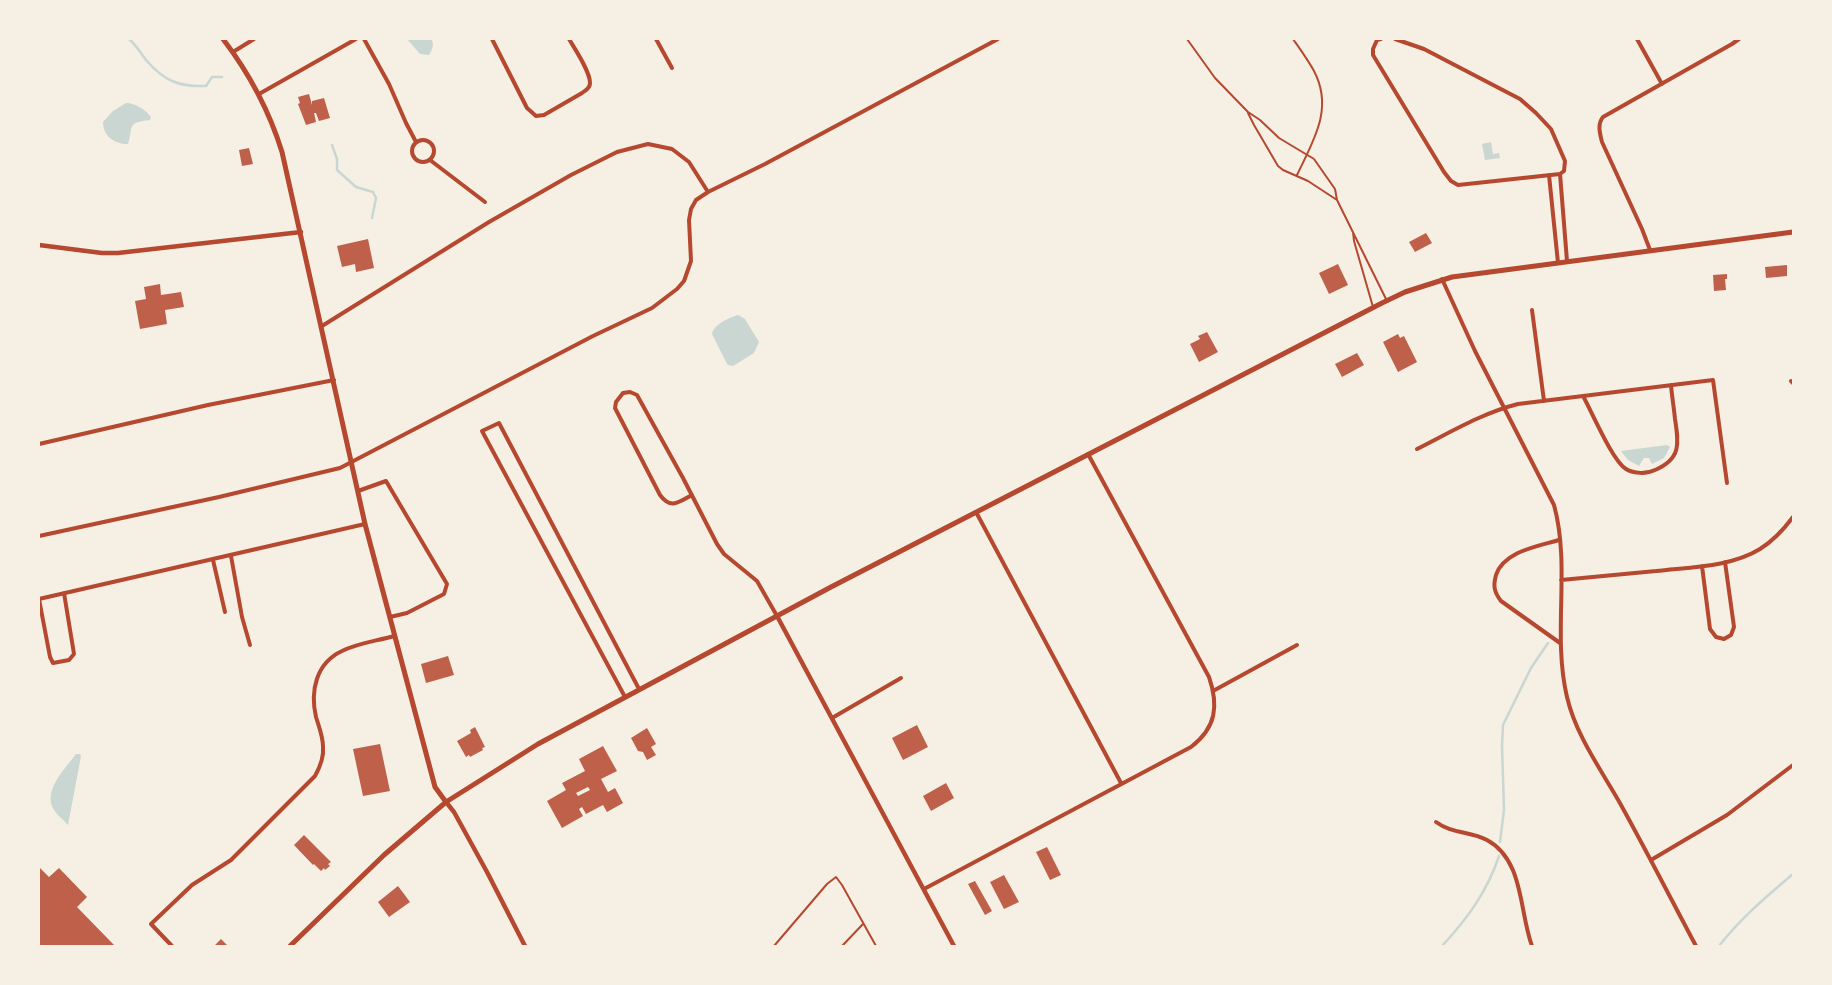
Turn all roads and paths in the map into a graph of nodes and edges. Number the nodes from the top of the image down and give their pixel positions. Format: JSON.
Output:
{"nodes":[{"id":1,"x":222,"y":39,"type":"edge"},
{"id":2,"x":254,"y":39,"type":"edge"},
{"id":3,"x":356,"y":39,"type":"edge"},
{"id":4,"x":364,"y":39,"type":"edge"},
{"id":5,"x":492,"y":39,"type":"edge"},
{"id":6,"x":569,"y":39,"type":"edge"},
{"id":7,"x":656,"y":39,"type":"edge"},
{"id":8,"x":998,"y":39,"type":"edge"},
{"id":9,"x":1188,"y":39,"type":"edge"},
{"id":10,"x":1292,"y":39,"type":"edge"},
{"id":11,"x":1378,"y":39,"type":"edge"},
{"id":12,"x":1394,"y":39,"type":"edge"},
{"id":13,"x":1637,"y":39,"type":"edge"},
{"id":14,"x":1738,"y":39,"type":"edge"},
{"id":15,"x":233,"y":52,"type":"junction"},
{"id":16,"x":672,"y":68,"type":"dead end"},
{"id":17,"x":1662,"y":84,"type":"junction"},
{"id":18,"x":259,"y":94,"type":"junction"},
{"id":19,"x":1248,"y":112,"type":"junction"},
{"id":20,"x":416,"y":142,"type":"junction"},
{"id":21,"x":1307,"y":154,"type":"junction"},
{"id":22,"x":430,"y":160,"type":"junction"},
{"id":23,"x":1560,"y":174,"type":"junction"},
{"id":24,"x":1297,"y":175,"type":"junction"},
{"id":25,"x":1549,"y":175,"type":"junction"},
{"id":26,"x":708,"y":192,"type":"junction"},
{"id":27,"x":1338,"y":200,"type":"junction"},
{"id":28,"x":485,"y":202,"type":"dead end"},
{"id":29,"x":1353,"y":230,"type":"junction"},
{"id":30,"x":301,"y":232,"type":"junction"},
{"id":31,"x":1793,"y":232,"type":"edge"},
{"id":32,"x":39,"y":245,"type":"edge"},
{"id":33,"x":1650,"y":250,"type":"junction"},
{"id":34,"x":1567,"y":261,"type":"junction"},
{"id":35,"x":1558,"y":262,"type":"junction"},
{"id":36,"x":1442,"y":279,"type":"junction"},
{"id":37,"x":1387,"y":300,"type":"junction"},
{"id":38,"x":1373,"y":307,"type":"junction"},
{"id":39,"x":1532,"y":310,"type":"dead end"},
{"id":40,"x":322,"y":326,"type":"junction"},
{"id":41,"x":334,"y":380,"type":"junction"},
{"id":42,"x":1671,"y":385,"type":"junction"},
{"id":43,"x":1583,"y":396,"type":"junction"},
{"id":44,"x":1544,"y":401,"type":"junction"},
{"id":45,"x":1504,"y":407,"type":"junction"},
{"id":46,"x":39,"y":444,"type":"edge"},
{"id":47,"x":1417,"y":449,"type":"dead end"},
{"id":48,"x":1088,"y":454,"type":"junction"},
{"id":49,"x":352,"y":463,"type":"junction"},
{"id":50,"x":1726,"y":483,"type":"dead end"},
{"id":51,"x":358,"y":491,"type":"junction"},
{"id":52,"x":692,"y":495,"type":"junction"},
{"id":53,"x":976,"y":512,"type":"junction"},
{"id":54,"x":1793,"y":517,"type":"edge"},
{"id":55,"x":365,"y":524,"type":"junction"},
{"id":56,"x":39,"y":536,"type":"edge"},
{"id":57,"x":1560,"y":540,"type":"junction"},
{"id":58,"x":231,"y":556,"type":"junction"},
{"id":59,"x":212,"y":560,"type":"junction"},
{"id":60,"x":1725,"y":562,"type":"junction"},
{"id":61,"x":1702,"y":566,"type":"junction"},
{"id":62,"x":1561,"y":580,"type":"junction"},
{"id":63,"x":64,"y":593,"type":"junction"},
{"id":64,"x":39,"y":599,"type":"edge"},
{"id":65,"x":225,"y":612,"type":"dead end"},
{"id":66,"x":777,"y":616,"type":"junction"},
{"id":67,"x":390,"y":617,"type":"junction"},
{"id":68,"x":394,"y":636,"type":"junction"},
{"id":69,"x":1560,"y":643,"type":"junction"},
{"id":70,"x":250,"y":645,"type":"dead end"},
{"id":71,"x":1297,"y":645,"type":"dead end"},
{"id":72,"x":901,"y":678,"type":"dead end"},
{"id":73,"x":639,"y":689,"type":"junction"},
{"id":74,"x":1213,"y":691,"type":"junction"},
{"id":75,"x":625,"y":697,"type":"junction"},
{"id":76,"x":832,"y":718,"type":"junction"},
{"id":77,"x":1793,"y":765,"type":"edge"},
{"id":78,"x":1121,"y":783,"type":"junction"},
{"id":79,"x":446,"y":802,"type":"junction"},
{"id":80,"x":1436,"y":822,"type":"dead end"},
{"id":81,"x":1651,"y":860,"type":"junction"},
{"id":82,"x":924,"y":889,"type":"junction"},
{"id":83,"x":863,"y":924,"type":"junction"},
{"id":84,"x":172,"y":946,"type":"edge"},
{"id":85,"x":290,"y":946,"type":"edge"},
{"id":86,"x":525,"y":946,"type":"edge"},
{"id":87,"x":774,"y":946,"type":"edge"},
{"id":88,"x":842,"y":946,"type":"edge"},
{"id":89,"x":876,"y":946,"type":"edge"},
{"id":90,"x":954,"y":946,"type":"edge"},
{"id":91,"x":1532,"y":946,"type":"edge"},
{"id":92,"x":1696,"y":946,"type":"edge"}],
"edges":[{"from":1,"to":15,"type":"main road"},
{"from":2,"to":15,"type":"street"},
{"from":3,"to":18,"type":"street"},
{"from":4,"to":20,"type":"street"},
{"from":5,"to":6,"type":"street"},
{"from":7,"to":16,"type":"street"},
{"from":8,"to":26,"type":"street"},
{"from":9,"to":19,"type":"lane"},
{"from":10,"to":21,"type":"lane"},
{"from":11,"to":25,"type":"street"},
{"from":12,"to":23,"type":"street"},
{"from":13,"to":17,"type":"street"},
{"from":14,"to":17,"type":"street"},
{"from":15,"to":18,"type":"main road"},
{"from":17,"to":33,"type":"street"},
{"from":18,"to":30,"type":"main road"},
{"from":19,"to":21,"type":"lane"},
{"from":19,"to":24,"type":"lane"},
{"from":20,"to":22,"type":"street"},
{"from":20,"to":22,"type":"street"},
{"from":21,"to":24,"type":"lane"},
{"from":21,"to":27,"type":"lane"},
{"from":22,"to":28,"type":"street"},
{"from":23,"to":25,"type":"street"},
{"from":23,"to":34,"type":"street"},
{"from":24,"to":27,"type":"lane"},
{"from":25,"to":35,"type":"street"},
{"from":26,"to":40,"type":"street"},
{"from":26,"to":49,"type":"street"},
{"from":27,"to":29,"type":"lane"},
{"from":29,"to":37,"type":"lane"},
{"from":29,"to":38,"type":"lane"},
{"from":30,"to":32,"type":"street"},
{"from":30,"to":40,"type":"main road"},
{"from":31,"to":33,"type":"main road"},
{"from":33,"to":34,"type":"main road"},
{"from":34,"to":35,"type":"main road"},
{"from":35,"to":36,"type":"main road"},
{"from":36,"to":37,"type":"main road"},
{"from":36,"to":45,"type":"street"},
{"from":37,"to":38,"type":"main road"},
{"from":38,"to":48,"type":"main road"},
{"from":39,"to":44,"type":"street"},
{"from":40,"to":41,"type":"main road"},
{"from":41,"to":46,"type":"street"},
{"from":41,"to":49,"type":"main road"},
{"from":42,"to":43,"type":"street"},
{"from":42,"to":43,"type":"street"},
{"from":42,"to":50,"type":"street"},
{"from":43,"to":44,"type":"street"},
{"from":44,"to":45,"type":"street"},
{"from":45,"to":47,"type":"street"},
{"from":45,"to":57,"type":"street"},
{"from":48,"to":53,"type":"main road"},
{"from":48,"to":74,"type":"street"},
{"from":49,"to":51,"type":"main road"},
{"from":49,"to":56,"type":"street"},
{"from":51,"to":55,"type":"main road"},
{"from":51,"to":67,"type":"street"},
{"from":52,"to":52,"type":"street"},
{"from":52,"to":66,"type":"street"},
{"from":53,"to":66,"type":"main road"},
{"from":53,"to":78,"type":"street"},
{"from":54,"to":60,"type":"street"},
{"from":55,"to":58,"type":"street"},
{"from":55,"to":67,"type":"main road"},
{"from":57,"to":62,"type":"street"},
{"from":57,"to":69,"type":"street"},
{"from":58,"to":59,"type":"street"},
{"from":58,"to":70,"type":"street"},
{"from":59,"to":63,"type":"street"},
{"from":59,"to":65,"type":"street"},
{"from":60,"to":61,"type":"street"},
{"from":60,"to":61,"type":"street"},
{"from":61,"to":62,"type":"street"},
{"from":62,"to":69,"type":"street"},
{"from":63,"to":64,"type":"street"},
{"from":63,"to":64,"type":"street"},
{"from":66,"to":73,"type":"main road"},
{"from":66,"to":76,"type":"street"},
{"from":67,"to":68,"type":"main road"},
{"from":68,"to":79,"type":"main road"},
{"from":68,"to":84,"type":"street"},
{"from":69,"to":81,"type":"street"},
{"from":71,"to":74,"type":"street"},
{"from":72,"to":76,"type":"street"},
{"from":73,"to":75,"type":"main road"},
{"from":73,"to":75,"type":"street"},
{"from":74,"to":78,"type":"street"},
{"from":75,"to":79,"type":"main road"},
{"from":76,"to":82,"type":"street"},
{"from":77,"to":81,"type":"street"},
{"from":78,"to":82,"type":"street"},
{"from":79,"to":85,"type":"main road"},
{"from":79,"to":86,"type":"street"},
{"from":80,"to":91,"type":"street"},
{"from":81,"to":92,"type":"street"},
{"from":82,"to":90,"type":"street"},
{"from":83,"to":87,"type":"lane"},
{"from":83,"to":88,"type":"lane"},
{"from":83,"to":89,"type":"lane"}]}
